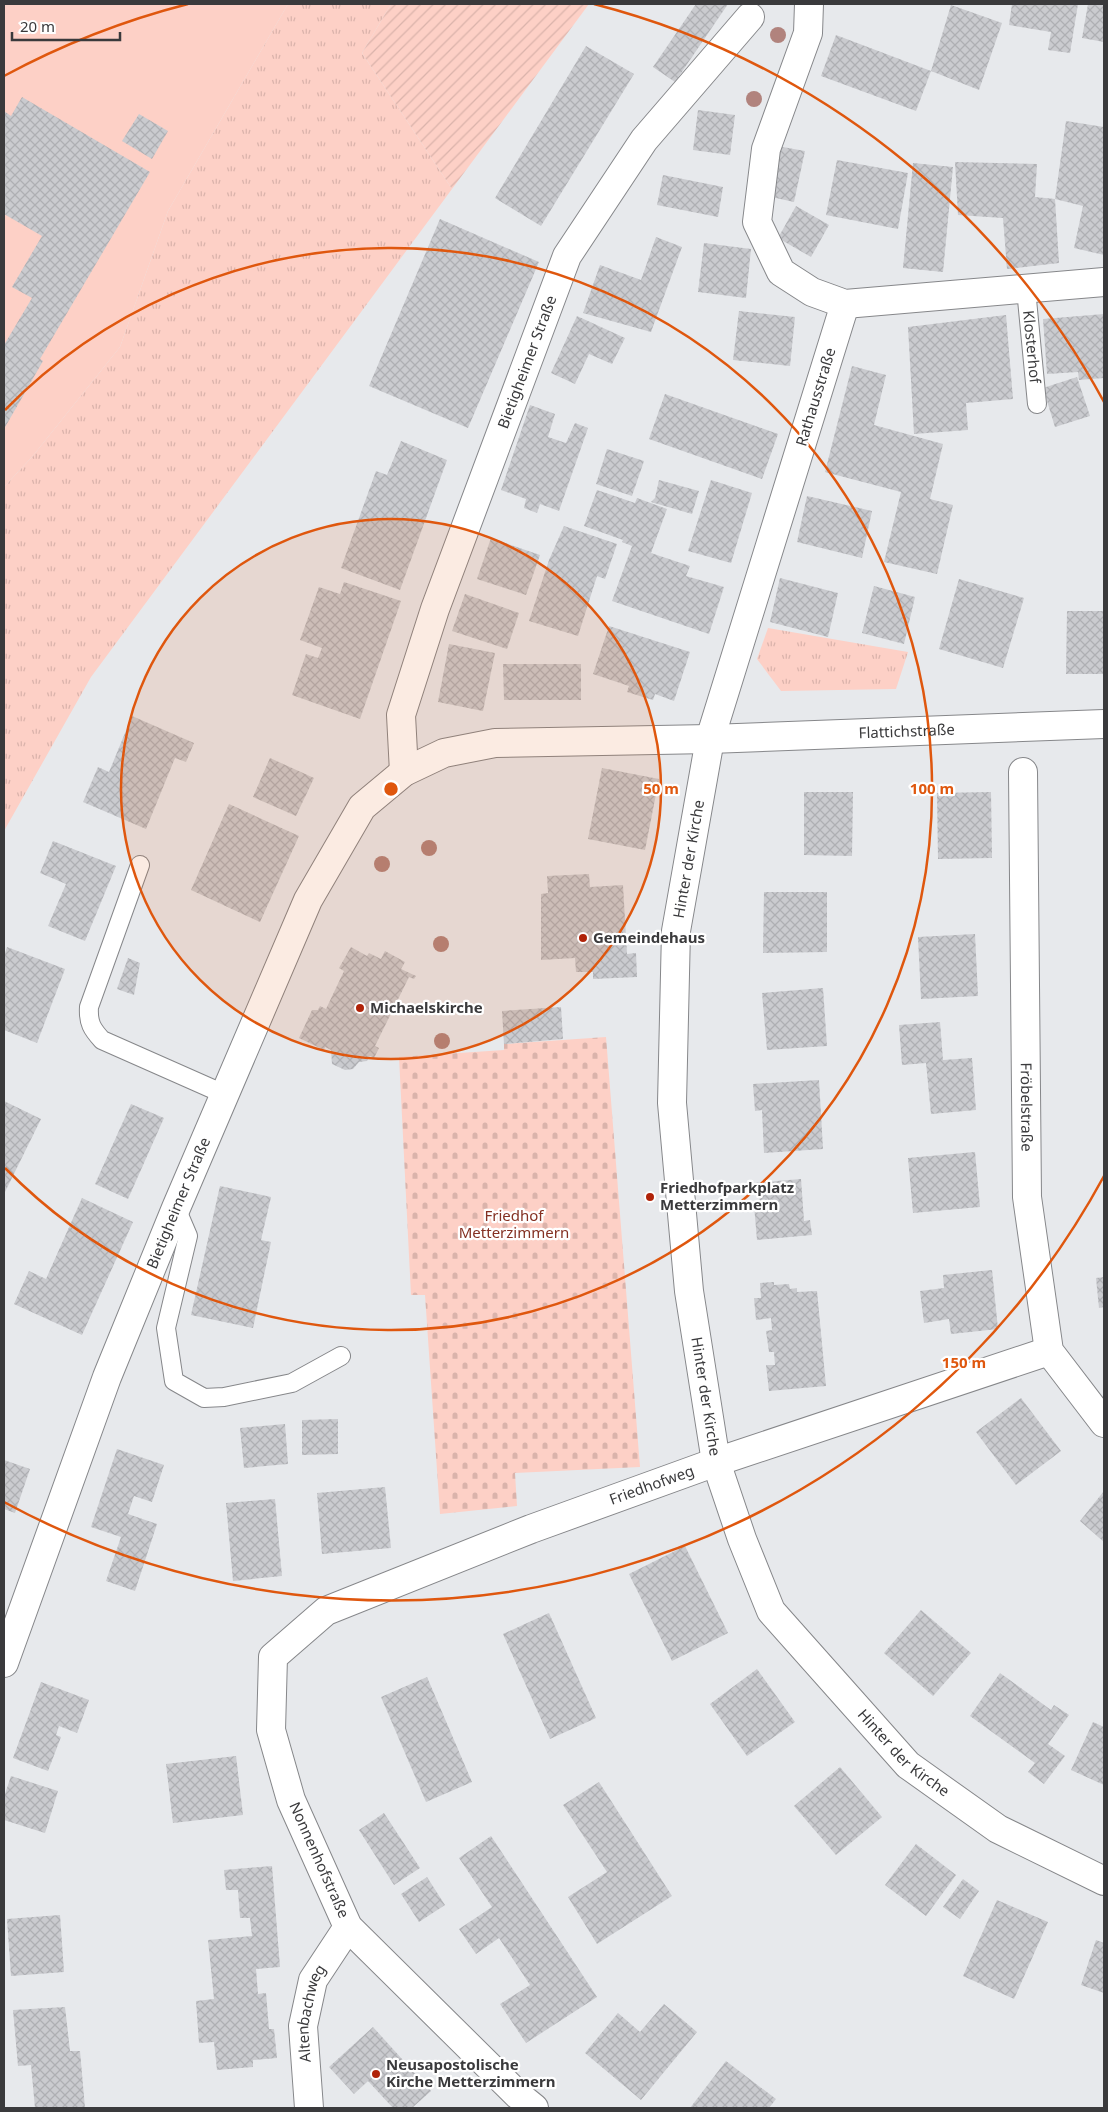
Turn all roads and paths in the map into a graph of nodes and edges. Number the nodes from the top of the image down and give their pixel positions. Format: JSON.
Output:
{"nodes":[{"id":1,"x":809,"y":4,"type":"edge"},
{"id":2,"x":755,"y":10,"type":"edge"},
{"id":3,"x":1104,"y":282,"type":"edge"},
{"id":4,"x":1026,"y":289,"type":"junction"},
{"id":5,"x":845,"y":304,"type":"junction"},
{"id":6,"x":1037,"y":404,"type":"dead end"},
{"id":7,"x":1104,"y":724,"type":"edge"},
{"id":8,"x":710,"y":739,"type":"junction"},
{"id":9,"x":404,"y":772,"type":"junction"},
{"id":10,"x":1023,"y":772,"type":"dead end"},
{"id":11,"x":140,"y":865,"type":"dead end"},
{"id":12,"x":224,"y":1094,"type":"junction"},
{"id":13,"x":176,"y":1208,"type":"junction"},
{"id":14,"x":1049,"y":1351,"type":"junction"},
{"id":15,"x":341,"y":1356,"type":"dead end"},
{"id":16,"x":1104,"y":1423,"type":"edge"},
{"id":17,"x":716,"y":1462,"type":"junction"},
{"id":18,"x":273,"y":1657,"type":"joint"},
{"id":19,"x":4,"y":1663,"type":"edge"},
{"id":20,"x":1104,"y":1881,"type":"edge"},
{"id":21,"x":348,"y":1927,"type":"junction"},
{"id":22,"x":309,"y":2108,"type":"edge"},
{"id":23,"x":534,"y":2108,"type":"edge"}],
"edges":[{"from":1,"to":5,"type":"street"},
{"from":2,"to":9,"type":"street","name":"Bietigheimer Straße"},
{"from":3,"to":4,"type":"street"},
{"from":4,"to":5,"type":"street"},
{"from":4,"to":6,"type":"lane","name":"Klosterhof"},
{"from":5,"to":8,"type":"street","name":"Rathausstraße"},
{"from":7,"to":8,"type":"street","name":"Flattichstraße"},
{"from":8,"to":9,"type":"street","name":"Bietigheimer Straße"},
{"from":8,"to":17,"type":"street","name":"Hinter der Kirche"},
{"from":9,"to":12,"type":"street","name":"Bietigheimer Straße"},
{"from":10,"to":14,"type":"street","name":"Fröbelstraße"},
{"from":11,"to":12,"type":"lane"},
{"from":12,"to":13,"type":"street","name":"Bietigheimer Straße"},
{"from":13,"to":15,"type":"lane"},
{"from":13,"to":19,"type":"street","name":"Bietigheimer Straße"},
{"from":14,"to":16,"type":"street","name":"Fröbelstraße"},
{"from":14,"to":17,"type":"street","name":"Friedhofweg"},
{"from":17,"to":18,"type":"street","name":"Friedhofweg"},
{"from":17,"to":20,"type":"street","name":"Hinter der Kirche"},
{"from":18,"to":21,"type":"street","name":"Nonnenhofstraße"},
{"from":21,"to":22,"type":"street","name":"Altenbachweg"},
{"from":21,"to":23,"type":"street","name":"Nonnenhofstraße"}]}
